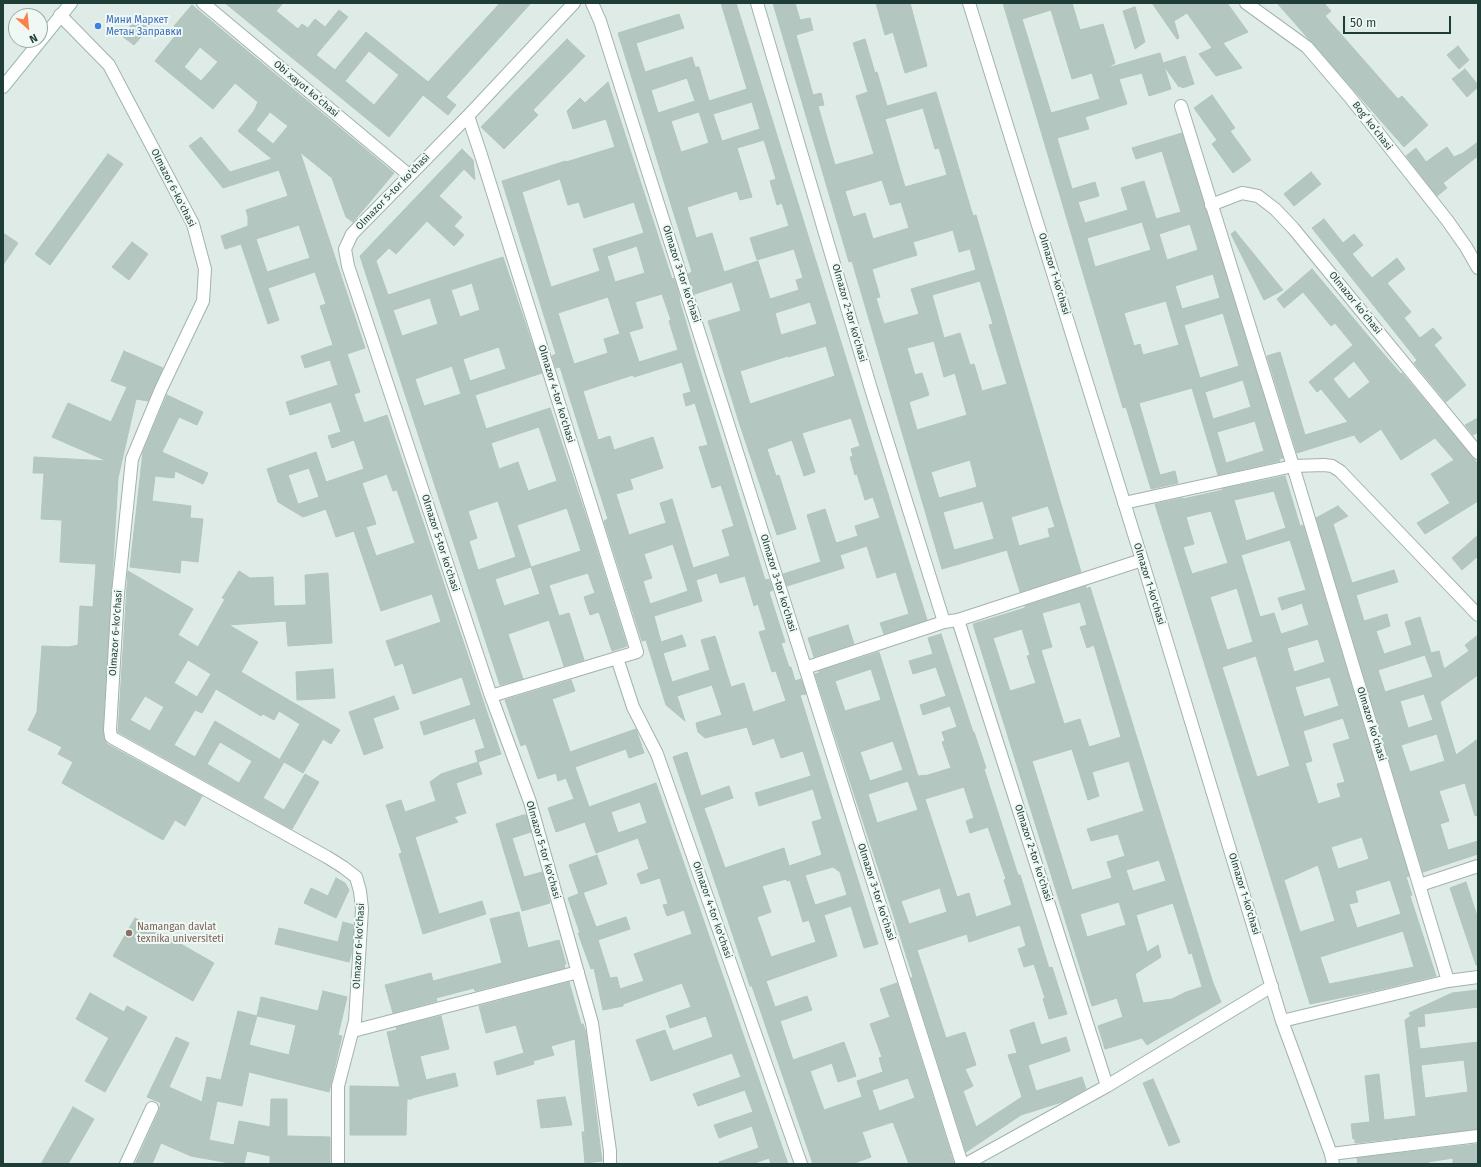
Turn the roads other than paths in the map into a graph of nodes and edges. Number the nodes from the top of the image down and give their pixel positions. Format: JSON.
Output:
{"nodes":[{"id":1,"x":71,"y":3,"type":"edge"},
{"id":2,"x":203,"y":3,"type":"edge"},
{"id":3,"x":574,"y":3,"type":"edge"},
{"id":4,"x":592,"y":3,"type":"edge"},
{"id":5,"x":757,"y":3,"type":"edge"},
{"id":6,"x":969,"y":3,"type":"edge"},
{"id":7,"x":1246,"y":3,"type":"edge"},
{"id":8,"x":60,"y":15,"type":"junction"},
{"id":9,"x":3,"y":88,"type":"edge"},
{"id":10,"x":1181,"y":106,"type":"dead end"},
{"id":11,"x":468,"y":116,"type":"junction"},
{"id":12,"x":409,"y":175,"type":"junction"},
{"id":13,"x":1211,"y":205,"type":"junction"},
{"id":14,"x":1478,"y":268,"type":"edge"},
{"id":15,"x":1478,"y":453,"type":"edge"},
{"id":16,"x":1293,"y":466,"type":"junction"},
{"id":17,"x":1124,"y":503,"type":"junction"},
{"id":18,"x":1142,"y":560,"type":"junction"},
{"id":19,"x":1478,"y":615,"type":"edge"},
{"id":20,"x":958,"y":620,"type":"junction"},
{"id":21,"x":944,"y":622,"type":"junction"},
{"id":22,"x":617,"y":658,"type":"junction"},
{"id":23,"x":805,"y":668,"type":"junction"},
{"id":24,"x":491,"y":696,"type":"junction"},
{"id":25,"x":1478,"y":866,"type":"edge"},
{"id":26,"x":1420,"y":885,"type":"junction"},
{"id":27,"x":578,"y":972,"type":"junction"},
{"id":28,"x":1478,"y":977,"type":"edge"},
{"id":29,"x":1448,"y":981,"type":"junction"},
{"id":30,"x":1272,"y":986,"type":"junction"},
{"id":31,"x":1282,"y":1020,"type":"junction"},
{"id":32,"x":353,"y":1031,"type":"junction"},
{"id":33,"x":1107,"y":1086,"type":"junction"},
{"id":34,"x":152,"y":1108,"type":"dead end"},
{"id":35,"x":1478,"y":1136,"type":"edge"},
{"id":36,"x":1332,"y":1159,"type":"edge"},
{"id":37,"x":126,"y":1164,"type":"edge"},
{"id":38,"x":338,"y":1164,"type":"edge"},
{"id":39,"x":610,"y":1164,"type":"edge"},
{"id":40,"x":801,"y":1164,"type":"edge"},
{"id":41,"x":962,"y":1164,"type":"edge"},
{"id":42,"x":966,"y":1164,"type":"edge"}],
"edges":[{"from":1,"to":8,"type":"street"},
{"from":2,"to":12,"type":"street","name":"Obi xayot koʻchasi"},
{"from":3,"to":11,"type":"street","name":"Olmazor 5-tor ko'chasi"},
{"from":4,"to":23,"type":"street","name":"Olmazor 3-tor ko'chasi"},
{"from":5,"to":21,"type":"street","name":"Olmazor 2-tor ko'chasi"},
{"from":6,"to":17,"type":"street","name":"Olmazor 1-ko'chasi"},
{"from":7,"to":14,"type":"street","name":"Bogʻ koʻchasi"},
{"from":8,"to":9,"type":"street"},
{"from":8,"to":32,"type":"street","name":"Olmazor 6-ko'chasi"},
{"from":10,"to":13,"type":"street","name":"Olmazor koʻchasi"},
{"from":11,"to":12,"type":"street","name":"Olmazor 5-tor ko'chasi"},
{"from":11,"to":22,"type":"street","name":"Olmazor 4-tor ko'chasi"},
{"from":12,"to":24,"type":"street","name":"Olmazor 5-tor ko'chasi"},
{"from":13,"to":15,"type":"street","name":"Olmazor koʻchasi"},
{"from":13,"to":16,"type":"street","name":"Olmazor koʻchasi"},
{"from":16,"to":17,"type":"street"},
{"from":16,"to":19,"type":"street"},
{"from":16,"to":26,"type":"street","name":"Olmazor koʻchasi"},
{"from":17,"to":18,"type":"street","name":"Olmazor 1-ko'chasi"},
{"from":18,"to":20,"type":"street"},
{"from":18,"to":30,"type":"street","name":"Olmazor 1-ko'chasi"},
{"from":20,"to":21,"type":"street"},
{"from":20,"to":33,"type":"street","name":"Olmazor 2-tor ko'chasi"},
{"from":21,"to":23,"type":"street"},
{"from":22,"to":24,"type":"street","name":"Olmazor 4-tor ko'chasi"},
{"from":22,"to":40,"type":"street","name":"Olmazor 4-tor ko'chasi"},
{"from":23,"to":41,"type":"street","name":"Olmazor 3-tor ko'chasi"},
{"from":24,"to":27,"type":"street","name":"Olmazor 5-tor ko'chasi"},
{"from":25,"to":26,"type":"street"},
{"from":26,"to":29,"type":"street","name":"Olmazor koʻchasi"},
{"from":27,"to":32,"type":"street"},
{"from":27,"to":39,"type":"street","name":"Olmazor 5-tor ko'chasi"},
{"from":28,"to":29,"type":"street"},
{"from":29,"to":31,"type":"street"},
{"from":30,"to":31,"type":"street","name":"Olmazor 1-ko'chasi"},
{"from":30,"to":33,"type":"street"},
{"from":31,"to":36,"type":"street","name":"Olmazor 1-ko'chasi"},
{"from":32,"to":38,"type":"street","name":"Olmazor 6-ko'chasi"},
{"from":33,"to":42,"type":"street"},
{"from":34,"to":37,"type":"street"},
{"from":35,"to":36,"type":"street"}]}
